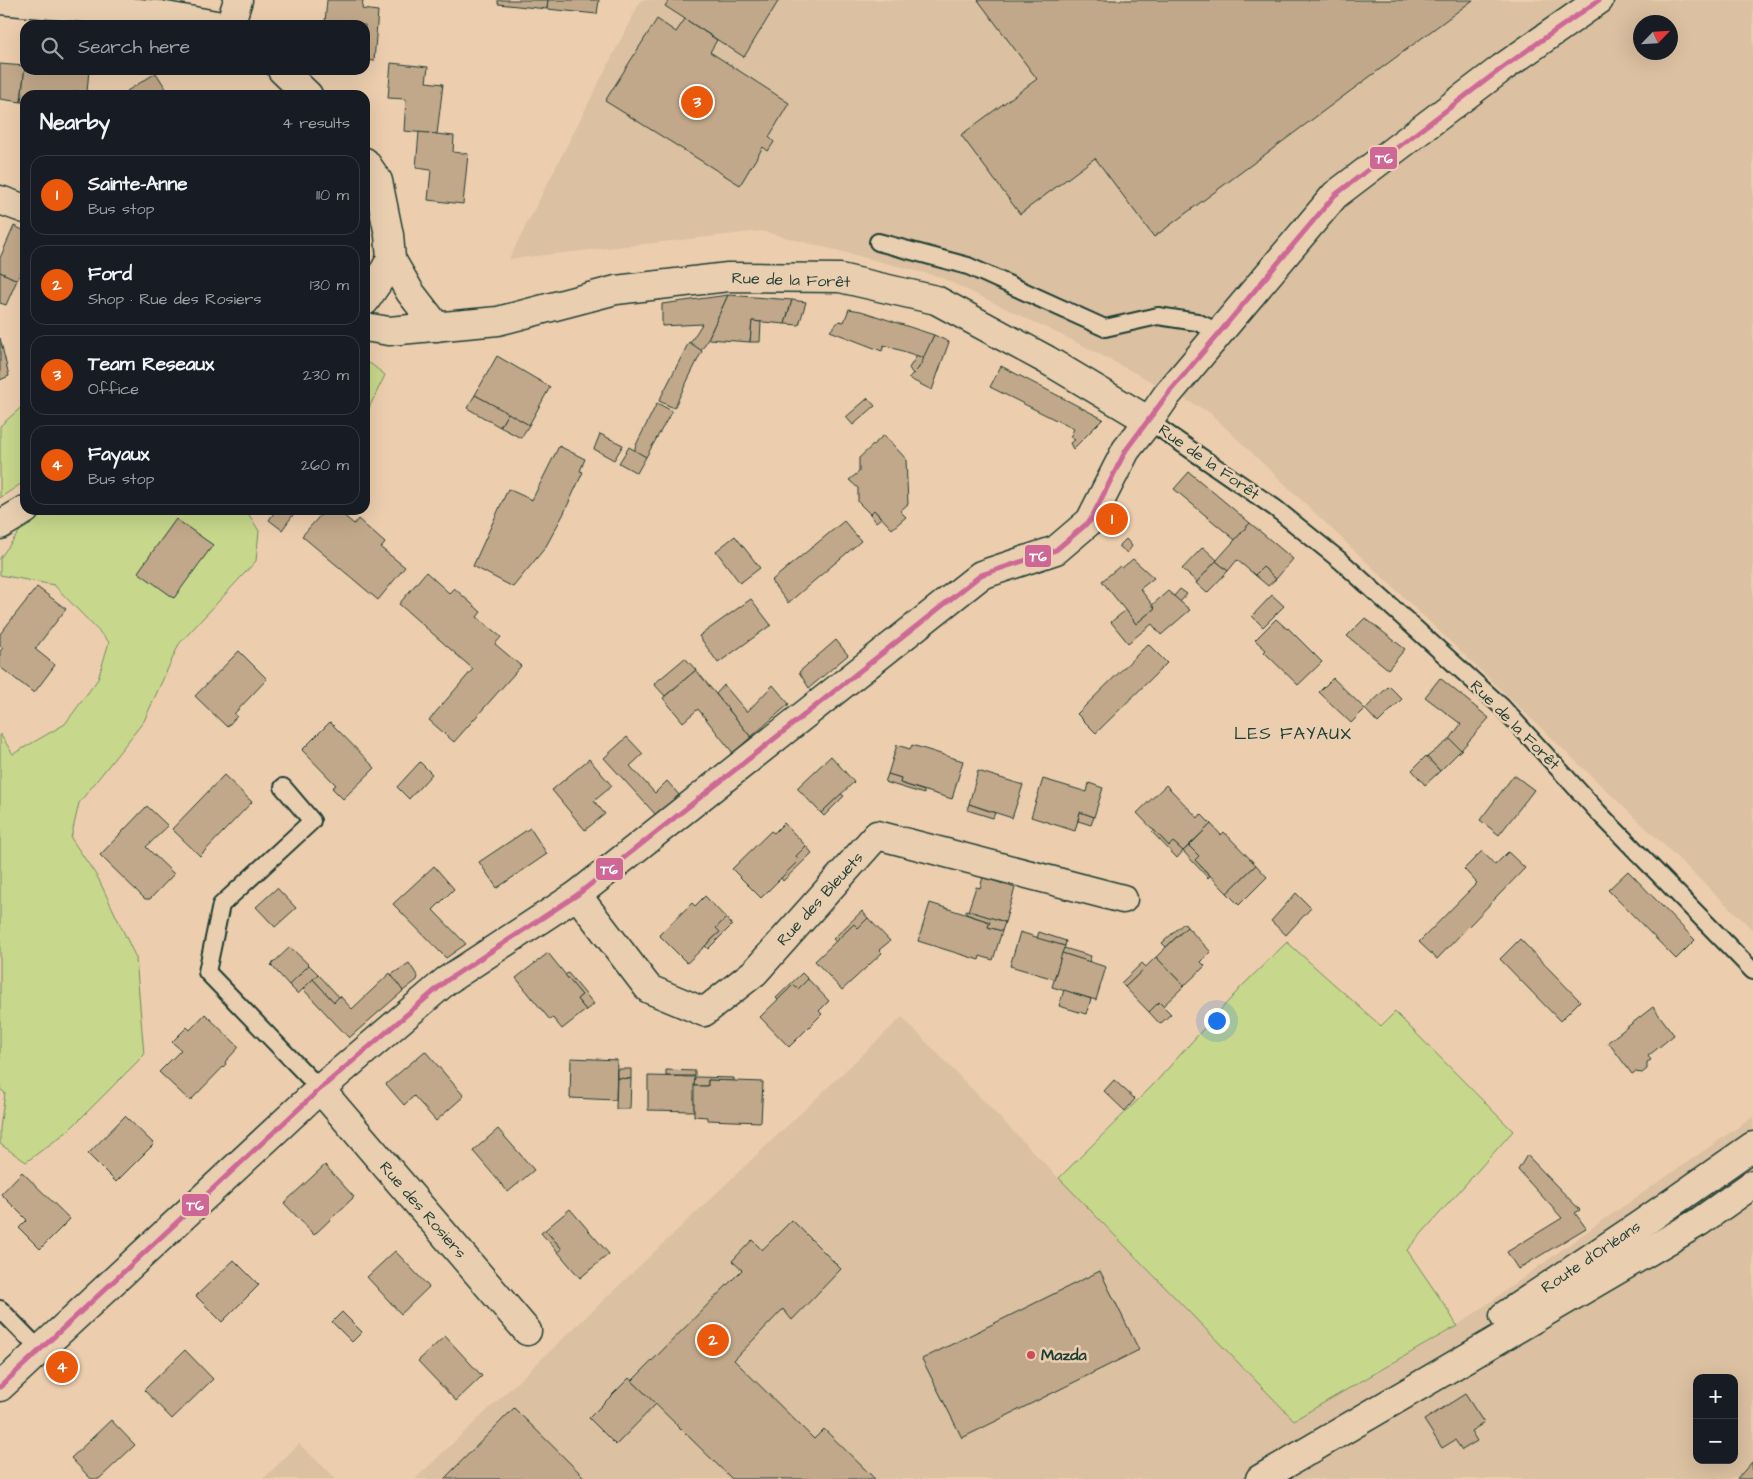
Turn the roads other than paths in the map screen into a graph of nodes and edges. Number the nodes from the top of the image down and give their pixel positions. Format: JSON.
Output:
{"nodes":[{"id":1,"x":0,"y":0,"type":"edge"},
{"id":2,"x":238,"y":0,"type":"edge"},
{"id":3,"x":1599,"y":0,"type":"edge"},
{"id":4,"x":191,"y":20,"type":"edge"},
{"id":5,"x":232,"y":20,"type":"edge"},
{"id":6,"x":287,"y":75,"type":"edge"},
{"id":7,"x":303,"y":90,"type":"edge"},
{"id":8,"x":370,"y":169,"type":"edge"},
{"id":9,"x":0,"y":200,"type":"edge"},
{"id":10,"x":20,"y":207,"type":"edge"},
{"id":11,"x":878,"y":242,"type":"dead end"},
{"id":12,"x":391,"y":258,"type":"junction"},
{"id":13,"x":370,"y":294,"type":"edge"},
{"id":14,"x":437,"y":327,"type":"junction"},
{"id":15,"x":370,"y":328,"type":"edge"},
{"id":16,"x":1219,"y":332,"type":"junction"},
{"id":17,"x":1149,"y":421,"type":"junction"},
{"id":18,"x":20,"y":513,"type":"edge"},
{"id":19,"x":0,"y":525,"type":"edge"},
{"id":20,"x":283,"y":787,"type":"dead end"},
{"id":21,"x":577,"y":895,"type":"junction"},
{"id":22,"x":1123,"y":899,"type":"dead end"},
{"id":23,"x":1753,"y":971,"type":"edge"},
{"id":24,"x":320,"y":1089,"type":"junction"},
{"id":25,"x":1753,"y":1146,"type":"edge"},
{"id":26,"x":1753,"y":1184,"type":"edge"},
{"id":27,"x":0,"y":1309,"type":"edge"},
{"id":28,"x":527,"y":1331,"type":"dead end"},
{"id":29,"x":40,"y":1350,"type":"junction"},
{"id":30,"x":1434,"y":1376,"type":"junction"},
{"id":31,"x":0,"y":1387,"type":"edge"},
{"id":32,"x":1260,"y":1479,"type":"edge"}],
"edges":[{"from":1,"to":4,"type":"street"},
{"from":2,"to":5,"type":"street"},
{"from":3,"to":16,"type":"street"},
{"from":6,"to":7,"type":"street"},
{"from":8,"to":12,"type":"street"},
{"from":9,"to":10,"type":"street"},
{"from":11,"to":16,"type":"lane"},
{"from":12,"to":13,"type":"street"},
{"from":12,"to":14,"type":"street"},
{"from":14,"to":15,"type":"street","name":"Rue de la Forêt"},
{"from":14,"to":17,"type":"street","name":"Rue de la Forêt"},
{"from":16,"to":17,"type":"street"},
{"from":17,"to":21,"type":"street"},
{"from":17,"to":23,"type":"lane","name":"Rue de la Forêt"},
{"from":18,"to":19,"type":"street"},
{"from":20,"to":24,"type":"lane"},
{"from":21,"to":22,"type":"street","name":"Rue des Bleuets"},
{"from":21,"to":24,"type":"street"},
{"from":24,"to":28,"type":"street","name":"Rue des Rosiers"},
{"from":24,"to":29,"type":"street"},
{"from":25,"to":30,"type":"street","name":"Route d'Orléans"},
{"from":26,"to":30,"type":"street","name":"Route d'Orléans"},
{"from":27,"to":29,"type":"lane"},
{"from":29,"to":31,"type":"street"},
{"from":30,"to":32,"type":"street","name":"Route d'Orléans"}]}
